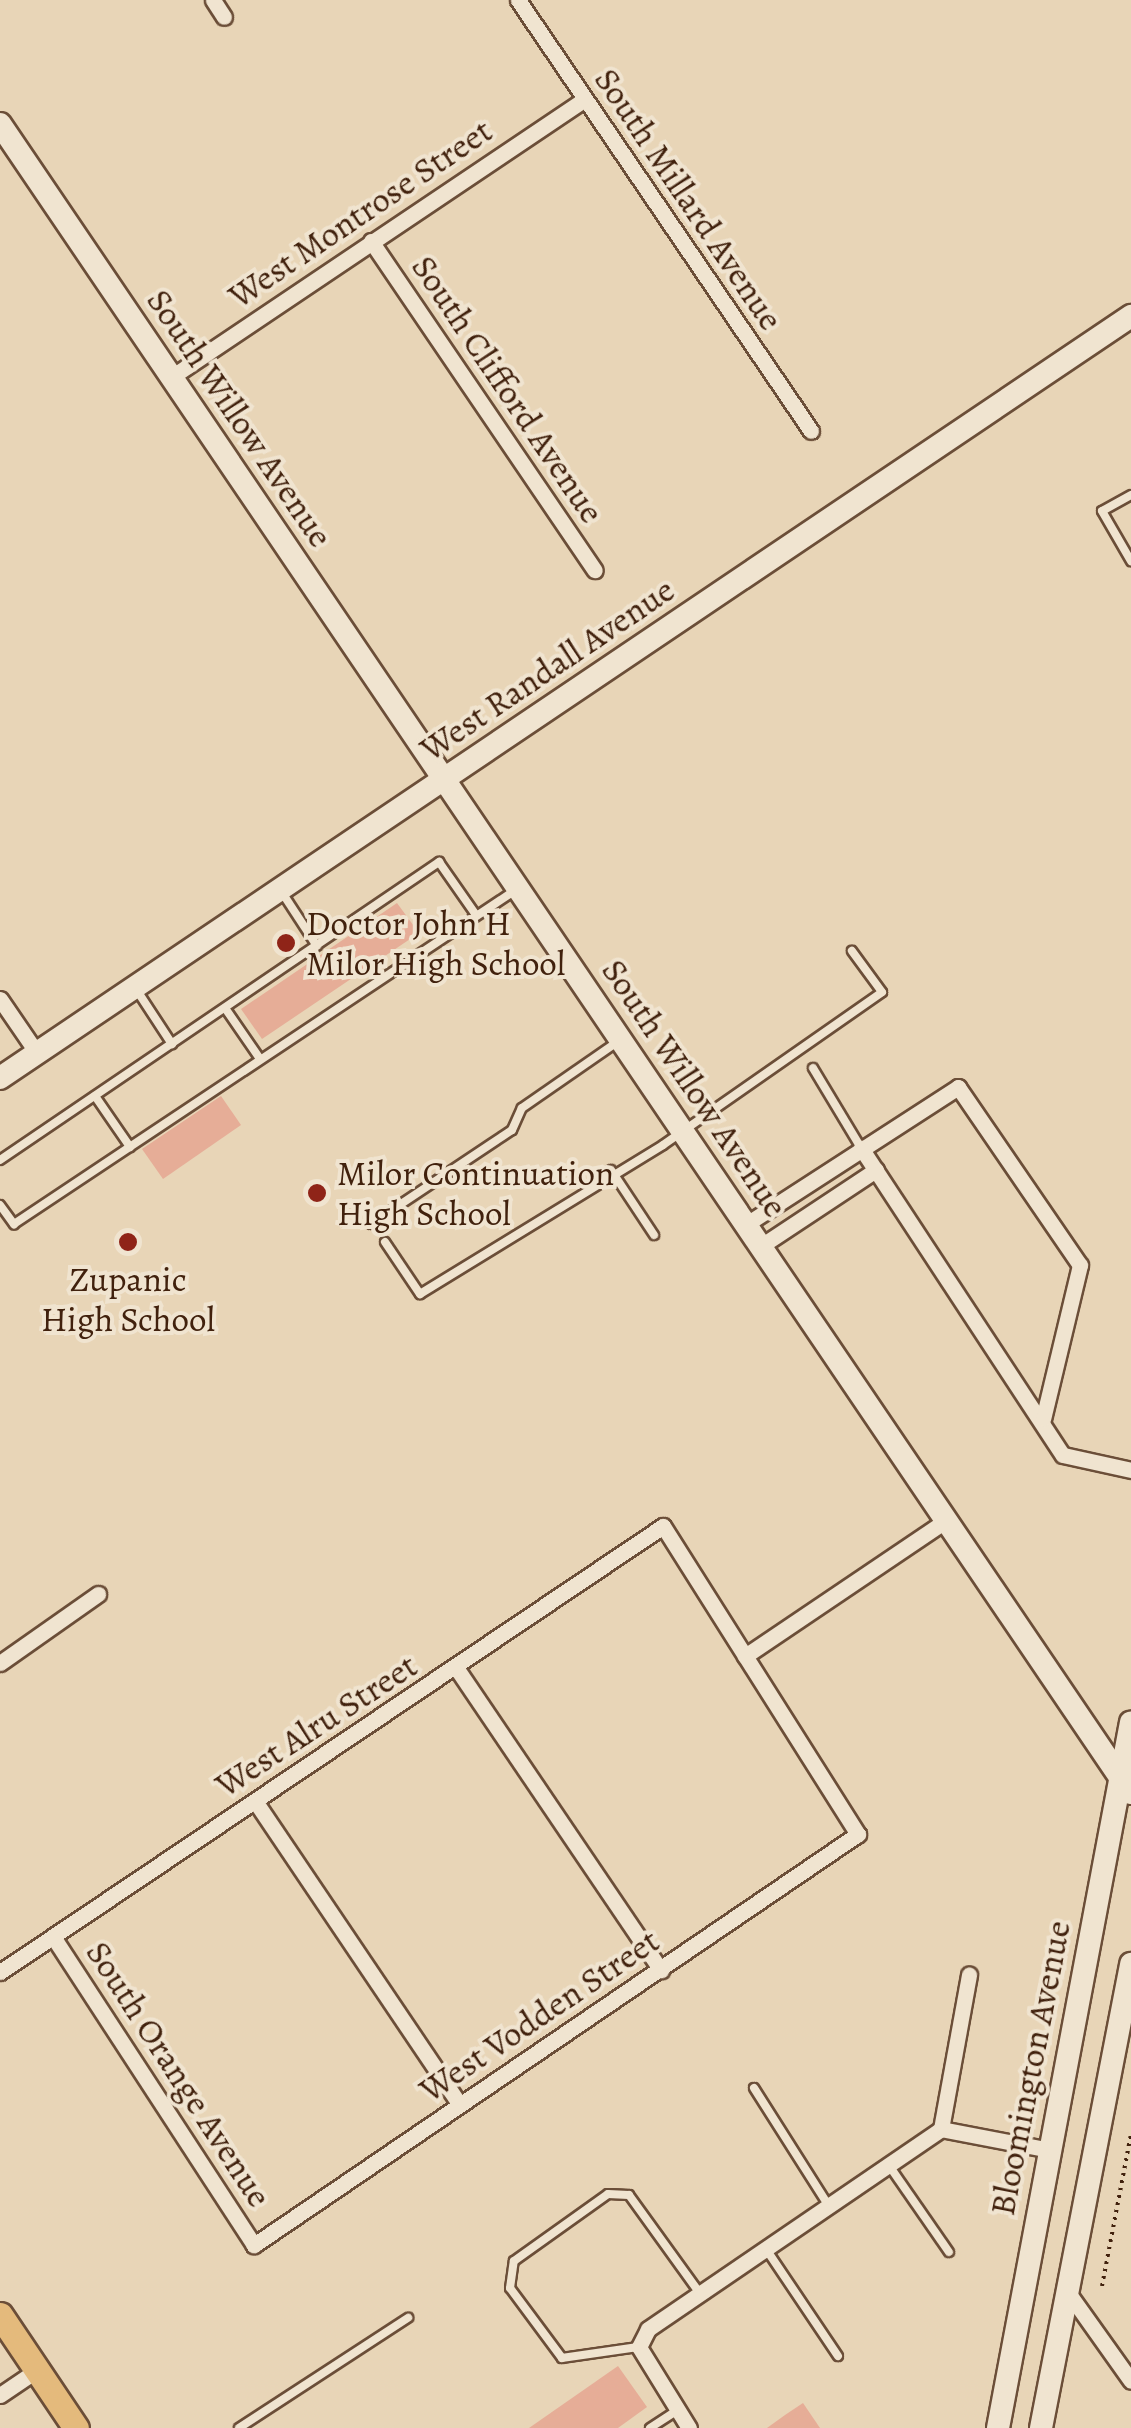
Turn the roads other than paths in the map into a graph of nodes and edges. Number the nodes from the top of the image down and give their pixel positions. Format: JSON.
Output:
{"nodes":[{"id":1,"x":213,"y":0,"type":"edge"},
{"id":2,"x":518,"y":0,"type":"edge"},
{"id":3,"x":224,"y":16,"type":"dead end"},
{"id":4,"x":584,"y":99,"type":"junction"},
{"id":5,"x":0,"y":124,"type":"edge"},
{"id":6,"x":371,"y":241,"type":"junction"},
{"id":7,"x":1131,"y":316,"type":"edge"},
{"id":8,"x":170,"y":378,"type":"junction"},
{"id":9,"x":811,"y":430,"type":"dead end"},
{"id":10,"x":1131,"y":495,"type":"edge"},
{"id":11,"x":1131,"y":561,"type":"edge"},
{"id":12,"x":595,"y":570,"type":"dead end"},
{"id":13,"x":442,"y":782,"type":"junction"},
{"id":14,"x":516,"y":889,"type":"junction"},
{"id":15,"x":280,"y":890,"type":"junction"},
{"id":16,"x":476,"y":916,"type":"junction"},
{"id":17,"x":317,"y":946,"type":"junction"},
{"id":18,"x":852,"y":951,"type":"dead end"},
{"id":19,"x":135,"y":988,"type":"junction"},
{"id":20,"x":0,"y":999,"type":"edge"},
{"id":21,"x":225,"y":1008,"type":"junction"},
{"id":22,"x":619,"y":1040,"type":"junction"},
{"id":23,"x":172,"y":1044,"type":"junction"},
{"id":24,"x":37,"y":1053,"type":"junction"},
{"id":25,"x":260,"y":1059,"type":"junction"},
{"id":26,"x":813,"y":1068,"type":"dead end"},
{"id":27,"x":0,"y":1078,"type":"edge"},
{"id":28,"x":95,"y":1096,"type":"junction"},
{"id":29,"x":681,"y":1130,"type":"junction"},
{"id":30,"x":130,"y":1146,"type":"junction"},
{"id":31,"x":862,"y":1148,"type":"junction"},
{"id":32,"x":0,"y":1160,"type":"edge"},
{"id":33,"x":611,"y":1170,"type":"junction"},
{"id":34,"x":876,"y":1170,"type":"junction"},
{"id":35,"x":0,"y":1204,"type":"edge"},
{"id":36,"x":371,"y":1224,"type":"dead end"},
{"id":37,"x":746,"y":1224,"type":"junction"},
{"id":38,"x":654,"y":1235,"type":"dead end"},
{"id":39,"x":386,"y":1242,"type":"dead end"},
{"id":40,"x":761,"y":1246,"type":"junction"},
{"id":41,"x":1043,"y":1419,"type":"junction"},
{"id":42,"x":1131,"y":1470,"type":"edge"},
{"id":43,"x":948,"y":1519,"type":"junction"},
{"id":44,"x":98,"y":1594,"type":"dead end"},
{"id":45,"x":745,"y":1656,"type":"junction"},
{"id":46,"x":0,"y":1663,"type":"edge"},
{"id":47,"x":456,"y":1669,"type":"junction"},
{"id":48,"x":1131,"y":1722,"type":"edge"},
{"id":49,"x":1126,"y":1785,"type":"edge"},
{"id":50,"x":255,"y":1801,"type":"junction"},
{"id":51,"x":53,"y":1936,"type":"junction"},
{"id":52,"x":1131,"y":1964,"type":"edge"},
{"id":53,"x":662,"y":1970,"type":"junction"},
{"id":54,"x":0,"y":1972,"type":"edge"},
{"id":55,"x":969,"y":1975,"type":"dead end"},
{"id":56,"x":754,"y":2088,"type":"dead end"},
{"id":57,"x":459,"y":2103,"type":"junction"},
{"id":58,"x":941,"y":2129,"type":"junction"},
{"id":59,"x":1050,"y":2150,"type":"junction"},
{"id":60,"x":888,"y":2164,"type":"junction"},
{"id":61,"x":827,"y":2204,"type":"junction"},
{"id":62,"x":254,"y":2245,"type":"joint"},
{"id":63,"x":763,"y":2246,"type":"junction"},
{"id":64,"x":950,"y":2252,"type":"dead end"},
{"id":65,"x":1067,"y":2290,"type":"junction"},
{"id":66,"x":699,"y":2292,"type":"junction"},
{"id":67,"x":0,"y":2315,"type":"edge"},
{"id":68,"x":408,"y":2318,"type":"dead end"},
{"id":69,"x":639,"y":2347,"type":"junction"},
{"id":70,"x":838,"y":2356,"type":"dead end"},
{"id":71,"x":37,"y":2370,"type":"junction"},
{"id":72,"x":1131,"y":2381,"type":"edge"},
{"id":73,"x":0,"y":2395,"type":"edge"},
{"id":74,"x":676,"y":2411,"type":"junction"},
{"id":75,"x":76,"y":2428,"type":"edge"},
{"id":76,"x":239,"y":2428,"type":"edge"},
{"id":77,"x":650,"y":2428,"type":"edge"},
{"id":78,"x":688,"y":2428,"type":"edge"},
{"id":79,"x":998,"y":2428,"type":"edge"},
{"id":80,"x":1041,"y":2428,"type":"edge"}],
"edges":[{"from":1,"to":3,"type":"street"},
{"from":2,"to":4,"type":"street","name":"South Millard Avenue"},
{"from":4,"to":6,"type":"street","name":"West Montrose Street"},
{"from":4,"to":9,"type":"street","name":"South Millard Avenue"},
{"from":5,"to":8,"type":"street","name":"South Willow Avenue"},
{"from":6,"to":8,"type":"street","name":"West Montrose Street"},
{"from":6,"to":12,"type":"street","name":"South Clifford Avenue"},
{"from":7,"to":13,"type":"street","name":"West Randall Avenue"},
{"from":8,"to":13,"type":"street","name":"South Willow Avenue"},
{"from":10,"to":11,"type":"lane"},
{"from":13,"to":14,"type":"street","name":"South Willow Avenue"},
{"from":13,"to":15,"type":"street","name":"West Randall Avenue"},
{"from":14,"to":16,"type":"lane"},
{"from":14,"to":22,"type":"street","name":"South Willow Avenue"},
{"from":15,"to":17,"type":"lane"},
{"from":15,"to":19,"type":"street","name":"West Randall Avenue"},
{"from":16,"to":17,"type":"lane"},
{"from":16,"to":25,"type":"lane"},
{"from":17,"to":21,"type":"lane"},
{"from":18,"to":29,"type":"lane"},
{"from":19,"to":23,"type":"lane"},
{"from":19,"to":24,"type":"street","name":"West Randall Avenue"},
{"from":20,"to":24,"type":"street"},
{"from":21,"to":23,"type":"lane"},
{"from":21,"to":25,"type":"lane"},
{"from":22,"to":29,"type":"street","name":"South Willow Avenue"},
{"from":22,"to":36,"type":"lane"},
{"from":23,"to":28,"type":"lane"},
{"from":24,"to":27,"type":"street","name":"West Randall Avenue"},
{"from":25,"to":30,"type":"lane"},
{"from":26,"to":31,"type":"lane"},
{"from":28,"to":30,"type":"lane"},
{"from":28,"to":32,"type":"lane"},
{"from":29,"to":33,"type":"lane"},
{"from":29,"to":37,"type":"street","name":"South Willow Avenue"},
{"from":30,"to":35,"type":"lane"},
{"from":31,"to":34,"type":"street"},
{"from":31,"to":37,"type":"street"},
{"from":31,"to":41,"type":"street"},
{"from":33,"to":38,"type":"lane"},
{"from":33,"to":39,"type":"lane"},
{"from":34,"to":40,"type":"street"},
{"from":34,"to":41,"type":"street"},
{"from":37,"to":40,"type":"street","name":"South Willow Avenue"},
{"from":40,"to":43,"type":"street","name":"South Willow Avenue"},
{"from":41,"to":42,"type":"street"},
{"from":43,"to":45,"type":"street"},
{"from":43,"to":49,"type":"street","name":"South Willow Avenue"},
{"from":44,"to":46,"type":"street"},
{"from":45,"to":47,"type":"street","name":"West Alru Street"},
{"from":45,"to":53,"type":"street","name":"West Vodden Street"},
{"from":47,"to":50,"type":"street","name":"West Alru Street"},
{"from":47,"to":53,"type":"street"},
{"from":48,"to":49,"type":"street","name":"Bloomington Avenue"},
{"from":49,"to":59,"type":"street","name":"Bloomington Avenue"},
{"from":50,"to":51,"type":"street","name":"West Alru Street"},
{"from":50,"to":57,"type":"street"},
{"from":51,"to":54,"type":"street","name":"West Alru Street"},
{"from":51,"to":62,"type":"street","name":"South Orange Avenue"},
{"from":52,"to":65,"type":"street"},
{"from":53,"to":57,"type":"street","name":"West Vodden Street"},
{"from":55,"to":58,"type":"street"},
{"from":56,"to":61,"type":"lane"},
{"from":57,"to":62,"type":"street","name":"West Vodden Street"},
{"from":58,"to":59,"type":"street"},
{"from":58,"to":60,"type":"street"},
{"from":59,"to":79,"type":"street","name":"Bloomington Avenue"},
{"from":60,"to":61,"type":"street"},
{"from":60,"to":64,"type":"lane"},
{"from":61,"to":63,"type":"street"},
{"from":63,"to":66,"type":"street"},
{"from":63,"to":70,"type":"lane"},
{"from":65,"to":72,"type":"street"},
{"from":65,"to":80,"type":"street"},
{"from":66,"to":69,"type":"street"},
{"from":66,"to":69,"type":"lane"},
{"from":67,"to":71,"type":"main road"},
{"from":68,"to":76,"type":"lane"},
{"from":69,"to":74,"type":"street"},
{"from":71,"to":73,"type":"street"},
{"from":71,"to":75,"type":"main road"},
{"from":74,"to":77,"type":"lane"},
{"from":74,"to":78,"type":"street"}]}
